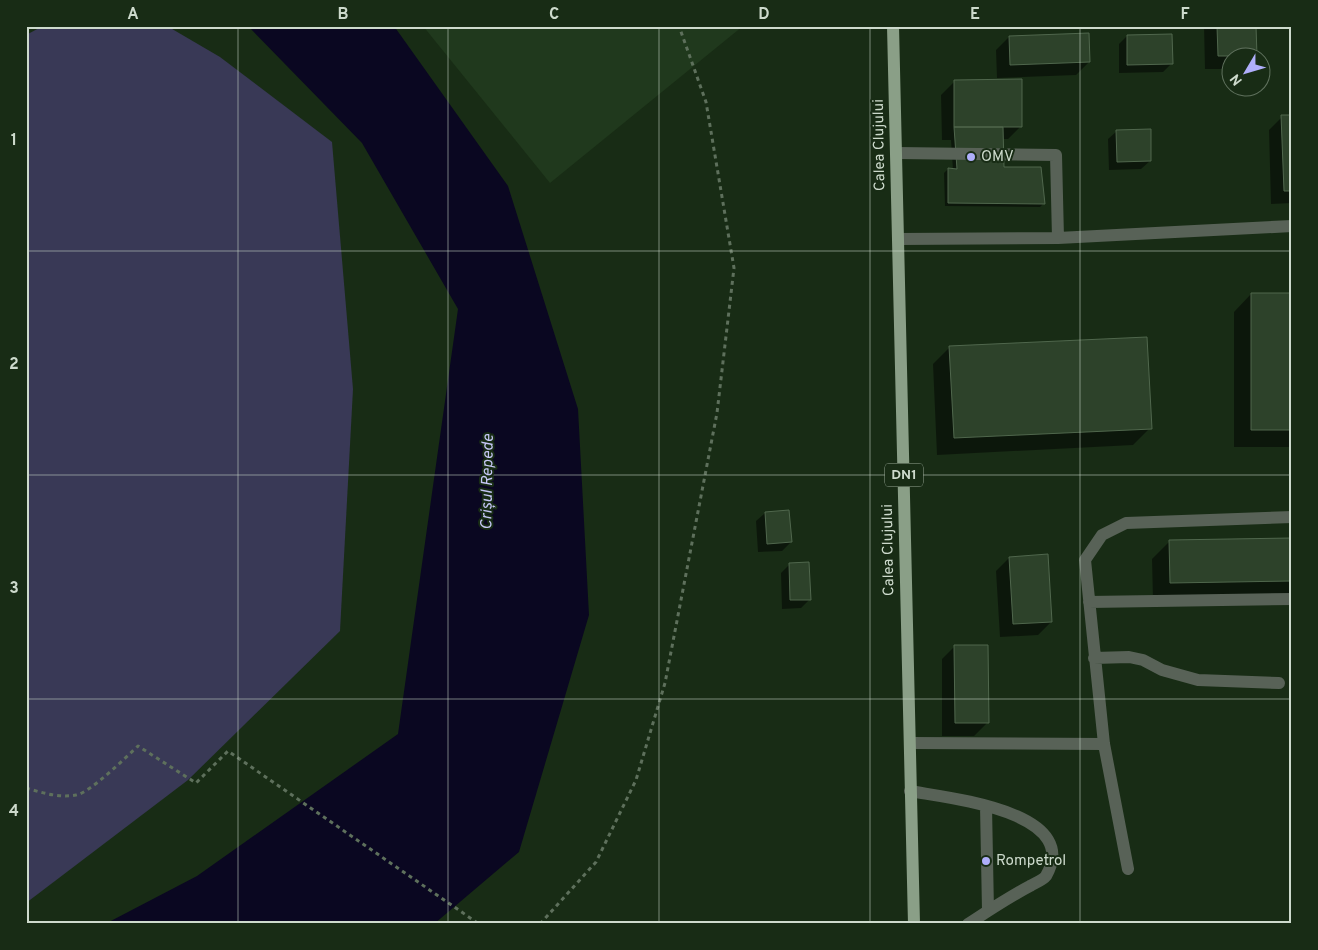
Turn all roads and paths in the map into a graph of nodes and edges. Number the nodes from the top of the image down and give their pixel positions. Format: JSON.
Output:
{"nodes":[{"id":1,"x":679,"y":26,"type":"edge"},
{"id":2,"x":893,"y":26,"type":"edge"},
{"id":3,"x":897,"y":153,"type":"junction"},
{"id":4,"x":1292,"y":226,"type":"edge"},
{"id":5,"x":1058,"y":238,"type":"junction"},
{"id":6,"x":899,"y":239,"type":"junction"},
{"id":7,"x":1292,"y":517,"type":"edge"},
{"id":8,"x":1292,"y":599,"type":"edge"},
{"id":9,"x":1089,"y":602,"type":"junction"},
{"id":10,"x":1094,"y":658,"type":"junction"},
{"id":11,"x":1279,"y":683,"type":"dead end"},
{"id":12,"x":910,"y":743,"type":"junction"},
{"id":13,"x":1104,"y":744,"type":"junction"},
{"id":14,"x":26,"y":788,"type":"edge"},
{"id":15,"x":910,"y":791,"type":"junction"},
{"id":16,"x":986,"y":806,"type":"junction"},
{"id":17,"x":1128,"y":870,"type":"dead end"},
{"id":18,"x":988,"y":911,"type":"junction"},
{"id":19,"x":479,"y":924,"type":"edge"},
{"id":20,"x":540,"y":924,"type":"edge"},
{"id":21,"x":914,"y":924,"type":"edge"},
{"id":22,"x":968,"y":924,"type":"edge"}],
"edges":[{"from":1,"to":20,"type":"path"},
{"from":2,"to":3,"type":"main road","name":"Calea Clujului","number":"DN1"},
{"from":3,"to":5,"type":"lane"},
{"from":3,"to":6,"type":"main road","name":"Calea Clujului","number":"DN1"},
{"from":4,"to":5,"type":"lane"},
{"from":5,"to":6,"type":"lane"},
{"from":6,"to":12,"type":"main road","name":"Calea Clujului","number":"DN1"},
{"from":7,"to":9,"type":"lane"},
{"from":8,"to":9,"type":"lane"},
{"from":9,"to":10,"type":"lane"},
{"from":10,"to":11,"type":"lane"},
{"from":10,"to":13,"type":"lane"},
{"from":12,"to":13,"type":"lane"},
{"from":12,"to":15,"type":"main road","name":"Calea Clujului","number":"DN1"},
{"from":13,"to":17,"type":"lane"},
{"from":14,"to":19,"type":"path"},
{"from":15,"to":16,"type":"lane"},
{"from":15,"to":21,"type":"main road","name":"Calea Clujului","number":"DN1"},
{"from":16,"to":18,"type":"lane"},
{"from":16,"to":18,"type":"lane"},
{"from":18,"to":22,"type":"lane"}]}
